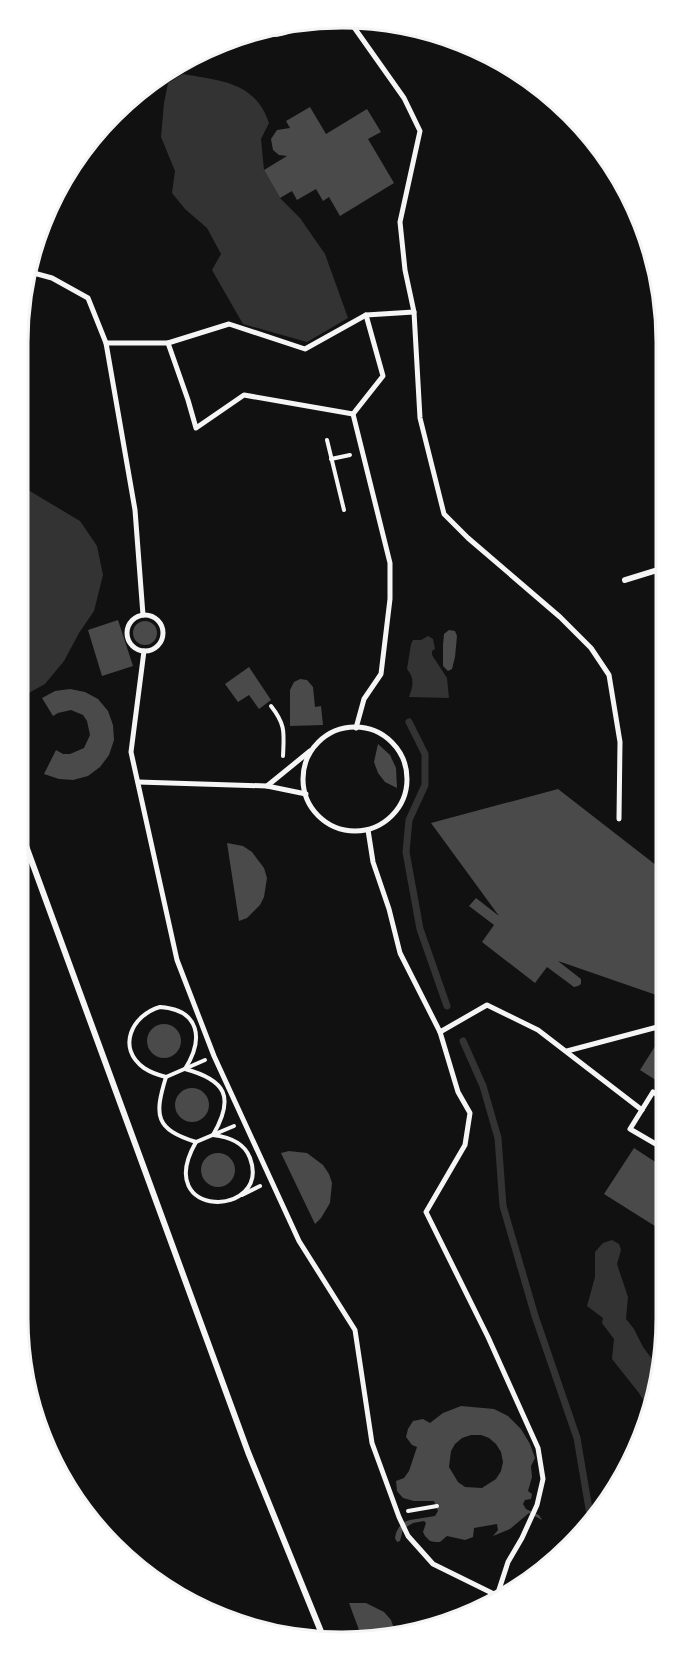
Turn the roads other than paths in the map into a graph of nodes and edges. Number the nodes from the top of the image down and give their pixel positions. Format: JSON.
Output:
{"nodes":[{"id":1,"x":355,"y":29,"type":"edge"},
{"id":2,"x":36,"y":274,"type":"edge"},
{"id":3,"x":414,"y":312,"type":"junction"},
{"id":4,"x":366,"y":315,"type":"junction"},
{"id":5,"x":106,"y":343,"type":"junction"},
{"id":6,"x":168,"y":343,"type":"junction"},
{"id":7,"x":353,"y":414,"type":"junction"},
{"id":8,"x":656,"y":570,"type":"edge"},
{"id":9,"x":625,"y":580,"type":"dead end"},
{"id":10,"x":143,"y":615,"type":"junction"},
{"id":11,"x":144,"y":651,"type":"junction"},
{"id":12,"x":356,"y":728,"type":"junction"},
{"id":13,"x":314,"y":748,"type":"junction"},
{"id":14,"x":138,"y":782,"type":"junction"},
{"id":15,"x":267,"y":786,"type":"junction"},
{"id":16,"x":306,"y":794,"type":"junction"},
{"id":17,"x":619,"y":819,"type":"dead end"},
{"id":18,"x":369,"y":830,"type":"junction"},
{"id":19,"x":28,"y":851,"type":"edge"},
{"id":20,"x":656,"y":1027,"type":"edge"},
{"id":21,"x":440,"y":1032,"type":"junction"},
{"id":22,"x":567,"y":1051,"type":"junction"},
{"id":23,"x":656,"y":1094,"type":"edge"},
{"id":24,"x":642,"y":1110,"type":"junction"},
{"id":25,"x":656,"y":1144,"type":"edge"},
{"id":26,"x":498,"y":1590,"type":"edge"},
{"id":27,"x":491,"y":1594,"type":"edge"},
{"id":28,"x":321,"y":1632,"type":"edge"}],
"edges":[{"from":1,"to":3,"type":"street"},
{"from":2,"to":5,"type":"street"},
{"from":3,"to":4,"type":"street"},
{"from":3,"to":17,"type":"street"},
{"from":4,"to":6,"type":"street"},
{"from":4,"to":7,"type":"street"},
{"from":5,"to":6,"type":"street"},
{"from":5,"to":10,"type":"street"},
{"from":6,"to":7,"type":"street"},
{"from":7,"to":12,"type":"street"},
{"from":8,"to":9,"type":"street"},
{"from":10,"to":11,"type":"street"},
{"from":10,"to":11,"type":"street"},
{"from":11,"to":14,"type":"street"},
{"from":12,"to":13,"type":"street"},
{"from":12,"to":18,"type":"street"},
{"from":13,"to":15,"type":"street"},
{"from":13,"to":16,"type":"street"},
{"from":14,"to":15,"type":"street"},
{"from":14,"to":27,"type":"street"},
{"from":15,"to":16,"type":"street"},
{"from":16,"to":18,"type":"street"},
{"from":18,"to":21,"type":"street"},
{"from":19,"to":28,"type":"street"},
{"from":20,"to":22,"type":"street"},
{"from":21,"to":22,"type":"street"},
{"from":21,"to":26,"type":"street"},
{"from":22,"to":24,"type":"street"},
{"from":23,"to":24,"type":"street"},
{"from":24,"to":25,"type":"street"}]}
